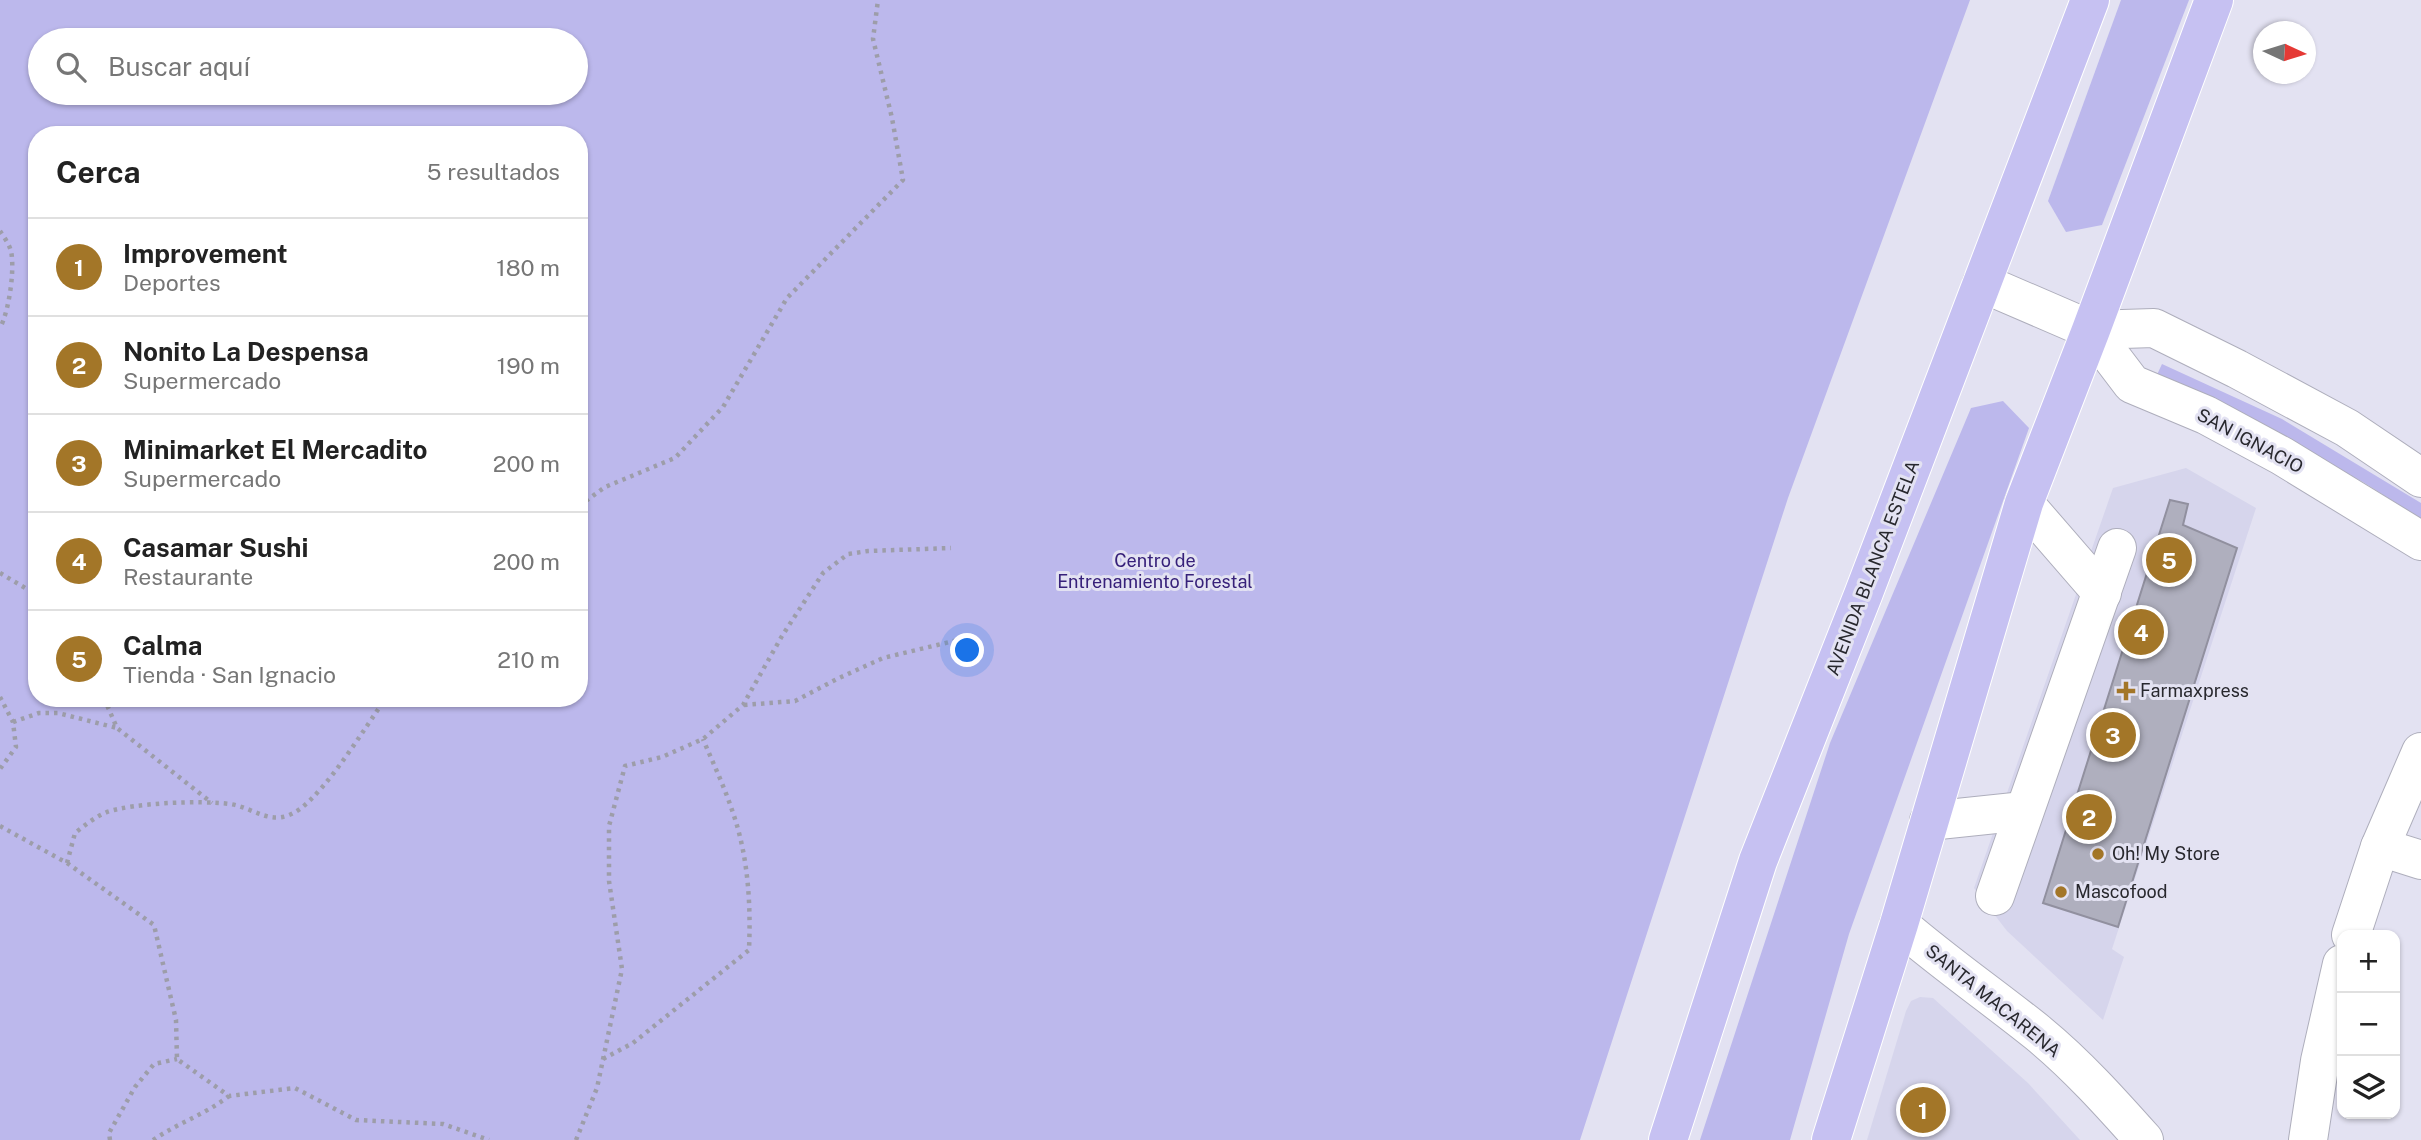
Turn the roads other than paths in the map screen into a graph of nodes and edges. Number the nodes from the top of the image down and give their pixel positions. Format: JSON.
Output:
{"nodes":[{"id":1,"x":2091,"y":0,"type":"edge"},
{"id":2,"x":2214,"y":0,"type":"edge"},
{"id":3,"x":1982,"y":283,"type":"junction"},
{"id":4,"x":2091,"y":330,"type":"junction"},
{"id":5,"x":2421,"y":478,"type":"edge"},
{"id":6,"x":2024,"y":503,"type":"junction"},
{"id":7,"x":2421,"y":541,"type":"edge"},
{"id":8,"x":2117,"y":548,"type":"dead end"},
{"id":9,"x":2102,"y":593,"type":"junction"},
{"id":10,"x":2421,"y":752,"type":"edge"},
{"id":11,"x":2024,"y":811,"type":"junction"},
{"id":12,"x":1929,"y":821,"type":"junction"},
{"id":13,"x":2379,"y":847,"type":"junction"},
{"id":14,"x":2421,"y":860,"type":"edge"},
{"id":15,"x":1995,"y":896,"type":"dead end"},
{"id":16,"x":1899,"y":924,"type":"junction"},
{"id":17,"x":2353,"y":930,"type":"edge"},
{"id":18,"x":2337,"y":986,"type":"edge"},
{"id":19,"x":1668,"y":1140,"type":"edge"},
{"id":20,"x":1831,"y":1140,"type":"edge"},
{"id":21,"x":2144,"y":1140,"type":"edge"},
{"id":22,"x":2308,"y":1140,"type":"edge"}],
"edges":[{"from":1,"to":3,"type":"main road","name":"AVENIDA BLANCA ESTELA"},
{"from":2,"to":4,"type":"main road"},
{"from":3,"to":4,"type":"street","name":"SAN IGNACIO"},
{"from":3,"to":19,"type":"main road","name":"AVENIDA BLANCA ESTELA"},
{"from":4,"to":5,"type":"street","name":"SAN IGNACIO"},
{"from":4,"to":6,"type":"main road"},
{"from":4,"to":7,"type":"street","name":"SAN IGNACIO"},
{"from":6,"to":9,"type":"street"},
{"from":6,"to":12,"type":"main road"},
{"from":8,"to":9,"type":"street"},
{"from":9,"to":11,"type":"street"},
{"from":10,"to":13,"type":"street"},
{"from":11,"to":12,"type":"street"},
{"from":11,"to":15,"type":"street"},
{"from":12,"to":16,"type":"main road"},
{"from":13,"to":14,"type":"street"},
{"from":13,"to":17,"type":"street"},
{"from":16,"to":20,"type":"main road"},
{"from":16,"to":21,"type":"street","name":"SANTA MACARENA"},
{"from":18,"to":22,"type":"street"}]}
